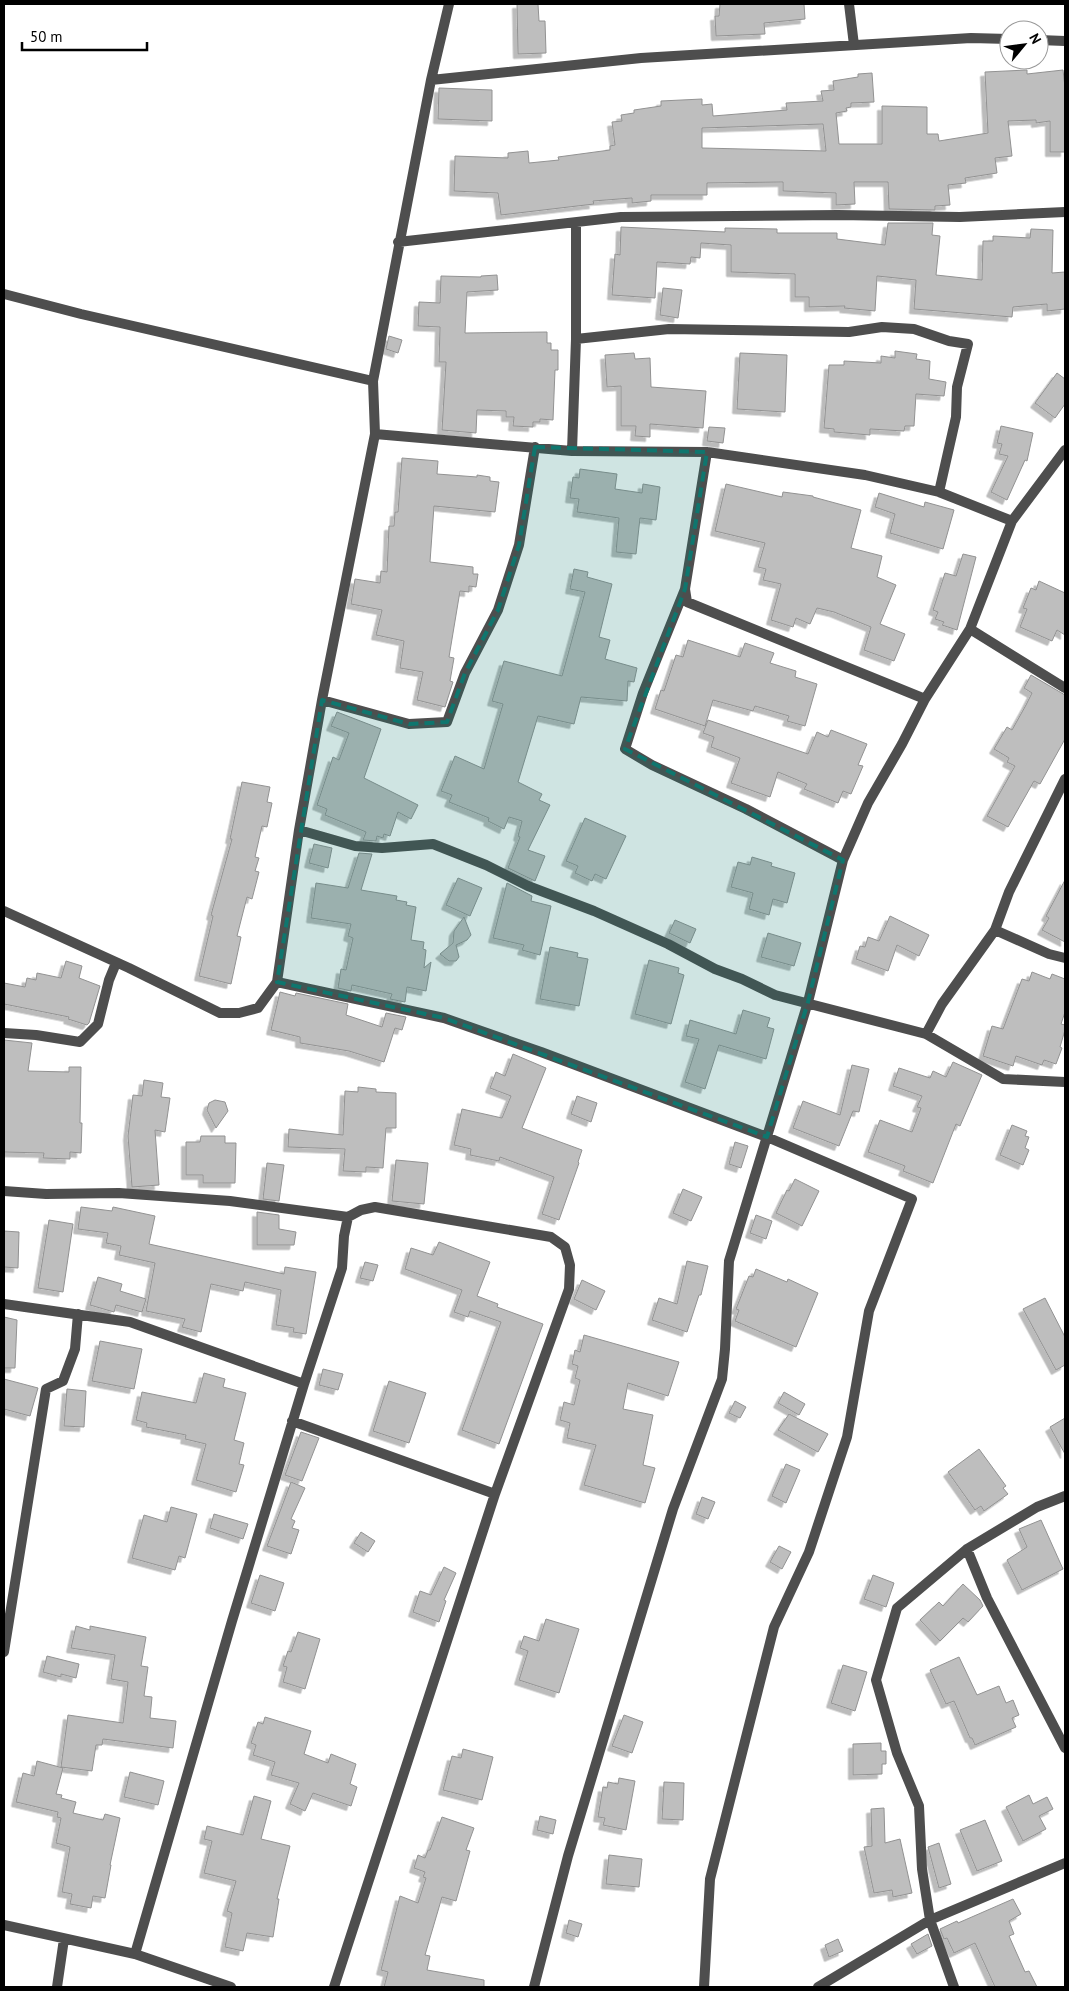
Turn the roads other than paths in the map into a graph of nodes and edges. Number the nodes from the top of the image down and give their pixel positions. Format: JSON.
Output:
{"nodes":[{"id":1,"x":449,"y":4,"type":"edge"},
{"id":2,"x":849,"y":4,"type":"edge"},
{"id":3,"x":999,"y":39,"type":"edge"},
{"id":4,"x":1049,"y":40,"type":"edge"},
{"id":5,"x":1065,"y":41,"type":"edge"},
{"id":6,"x":854,"y":45,"type":"junction"},
{"id":7,"x":431,"y":80,"type":"junction"},
{"id":8,"x":1065,"y":212,"type":"edge"},
{"id":9,"x":576,"y":223,"type":"junction"},
{"id":10,"x":398,"y":242,"type":"junction"},
{"id":11,"x":4,"y":294,"type":"edge"},
{"id":12,"x":576,"y":339,"type":"junction"},
{"id":13,"x":372,"y":381,"type":"junction"},
{"id":14,"x":375,"y":434,"type":"junction"},
{"id":15,"x":535,"y":447,"type":"junction"},
{"id":16,"x":1065,"y":450,"type":"edge"},
{"id":17,"x":572,"y":451,"type":"junction"},
{"id":18,"x":707,"y":452,"type":"junction"},
{"id":19,"x":939,"y":492,"type":"junction"},
{"id":20,"x":1012,"y":521,"type":"junction"},
{"id":21,"x":685,"y":589,"type":"junction"},
{"id":22,"x":970,"y":629,"type":"junction"},
{"id":23,"x":1065,"y":688,"type":"edge"},
{"id":24,"x":924,"y":699,"type":"junction"},
{"id":25,"x":322,"y":700,"type":"junction"},
{"id":26,"x":1065,"y":778,"type":"edge"},
{"id":27,"x":299,"y":830,"type":"junction"},
{"id":28,"x":843,"y":860,"type":"junction"},
{"id":29,"x":4,"y":912,"type":"edge"},
{"id":30,"x":995,"y":930,"type":"junction"},
{"id":31,"x":1065,"y":958,"type":"edge"},
{"id":32,"x":116,"y":963,"type":"junction"},
{"id":33,"x":277,"y":982,"type":"junction"},
{"id":34,"x":808,"y":1002,"type":"junction"},
{"id":35,"x":4,"y":1033,"type":"edge"},
{"id":36,"x":926,"y":1034,"type":"junction"},
{"id":37,"x":1065,"y":1082,"type":"edge"},
{"id":38,"x":767,"y":1137,"type":"junction"},
{"id":39,"x":4,"y":1190,"type":"edge"},
{"id":40,"x":348,"y":1217,"type":"junction"},
{"id":41,"x":4,"y":1304,"type":"edge"},
{"id":42,"x":78,"y":1314,"type":"junction"},
{"id":43,"x":304,"y":1384,"type":"junction"},
{"id":44,"x":292,"y":1421,"type":"junction"},
{"id":45,"x":495,"y":1494,"type":"junction"},
{"id":46,"x":1065,"y":1496,"type":"edge"},
{"id":47,"x":967,"y":1548,"type":"junction"},
{"id":48,"x":4,"y":1652,"type":"edge"},
{"id":49,"x":1065,"y":1748,"type":"edge"},
{"id":50,"x":1065,"y":1863,"type":"edge"},
{"id":51,"x":930,"y":1920,"type":"junction"},
{"id":52,"x":4,"y":1925,"type":"edge"},
{"id":53,"x":64,"y":1939,"type":"junction"},
{"id":54,"x":135,"y":1954,"type":"junction"},
{"id":55,"x":225,"y":1986,"type":"edge"},
{"id":56,"x":57,"y":1987,"type":"edge"},
{"id":57,"x":334,"y":1987,"type":"edge"},
{"id":58,"x":534,"y":1987,"type":"edge"},
{"id":59,"x":704,"y":1987,"type":"edge"},
{"id":60,"x":818,"y":1987,"type":"edge"},
{"id":61,"x":954,"y":1987,"type":"edge"}],
"edges":[{"from":1,"to":7,"type":"street"},
{"from":2,"to":6,"type":"street"},
{"from":3,"to":6,"type":"street"},
{"from":4,"to":5,"type":"street"},
{"from":6,"to":7,"type":"street"},
{"from":7,"to":10,"type":"street"},
{"from":8,"to":9,"type":"street"},
{"from":9,"to":10,"type":"street"},
{"from":9,"to":12,"type":"street"},
{"from":10,"to":13,"type":"street"},
{"from":11,"to":13,"type":"street"},
{"from":12,"to":17,"type":"street"},
{"from":12,"to":19,"type":"street"},
{"from":13,"to":14,"type":"street"},
{"from":14,"to":15,"type":"street"},
{"from":14,"to":25,"type":"street"},
{"from":15,"to":17,"type":"street"},
{"from":15,"to":25,"type":"street"},
{"from":16,"to":20,"type":"street"},
{"from":17,"to":18,"type":"street"},
{"from":18,"to":19,"type":"street"},
{"from":18,"to":21,"type":"street"},
{"from":19,"to":20,"type":"street"},
{"from":20,"to":22,"type":"street"},
{"from":21,"to":24,"type":"street"},
{"from":21,"to":28,"type":"street"},
{"from":22,"to":23,"type":"street"},
{"from":22,"to":24,"type":"street"},
{"from":24,"to":28,"type":"street"},
{"from":25,"to":27,"type":"street"},
{"from":26,"to":30,"type":"street"},
{"from":27,"to":33,"type":"street"},
{"from":27,"to":34,"type":"street"},
{"from":28,"to":34,"type":"street"},
{"from":29,"to":32,"type":"street"},
{"from":30,"to":31,"type":"street"},
{"from":30,"to":36,"type":"street"},
{"from":32,"to":33,"type":"street"},
{"from":32,"to":35,"type":"street"},
{"from":33,"to":38,"type":"street"},
{"from":34,"to":36,"type":"street"},
{"from":34,"to":38,"type":"street"},
{"from":36,"to":37,"type":"street"},
{"from":38,"to":58,"type":"street"},
{"from":38,"to":59,"type":"street"},
{"from":39,"to":40,"type":"street"},
{"from":40,"to":43,"type":"street"},
{"from":40,"to":45,"type":"street"},
{"from":41,"to":42,"type":"street"},
{"from":42,"to":43,"type":"street"},
{"from":42,"to":48,"type":"street"},
{"from":43,"to":44,"type":"street"},
{"from":44,"to":45,"type":"street"},
{"from":44,"to":54,"type":"street"},
{"from":45,"to":57,"type":"street"},
{"from":46,"to":47,"type":"street"},
{"from":47,"to":49,"type":"street"},
{"from":47,"to":51,"type":"street"},
{"from":50,"to":51,"type":"street"},
{"from":51,"to":60,"type":"street"},
{"from":51,"to":61,"type":"street"},
{"from":52,"to":53,"type":"street"},
{"from":53,"to":54,"type":"street"},
{"from":53,"to":56,"type":"street"},
{"from":54,"to":55,"type":"street"}]}
